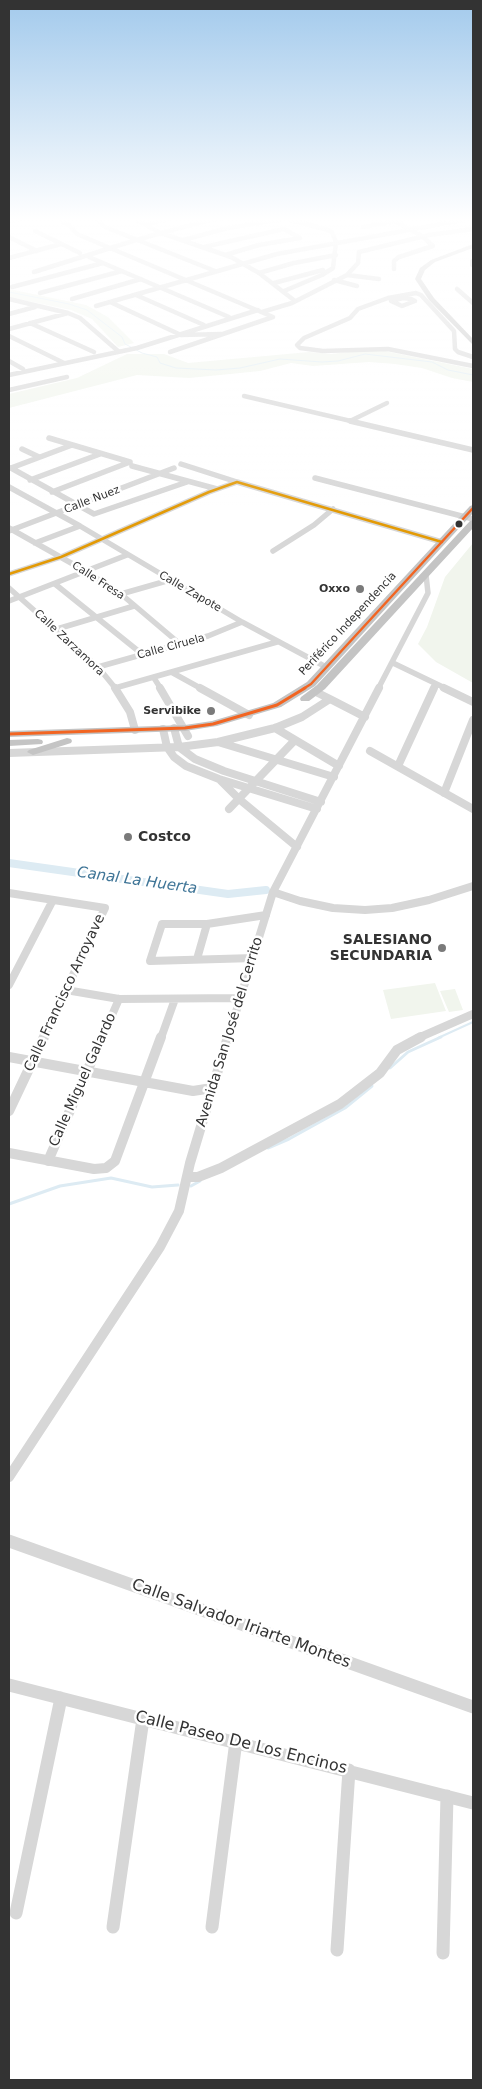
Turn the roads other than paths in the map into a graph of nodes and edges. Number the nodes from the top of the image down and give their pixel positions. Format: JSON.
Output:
{"nodes":[{"id":1,"x":63,"y":314,"type":"edge"},
{"id":2,"x":71,"y":314,"type":"edge"},
{"id":3,"x":137,"y":314,"type":"edge"},
{"id":4,"x":180,"y":314,"type":"edge"},
{"id":5,"x":223,"y":314,"type":"edge"},
{"id":6,"x":241,"y":314,"type":"edge"},
{"id":7,"x":246,"y":314,"type":"edge"},
{"id":8,"x":266,"y":314,"type":"edge"},
{"id":9,"x":353,"y":314,"type":"edge"},
{"id":10,"x":439,"y":314,"type":"edge"},
{"id":11,"x":446,"y":314,"type":"edge"},
{"id":12,"x":452,"y":314,"type":"edge"},
{"id":13,"x":229,"y":317,"type":"junction"},
{"id":14,"x":30,"y":324,"type":"junction"},
{"id":15,"x":204,"y":325,"type":"junction"},
{"id":16,"x":9,"y":329,"type":"edge"},
{"id":17,"x":178,"y":334,"type":"junction"},
{"id":18,"x":221,"y":334,"type":"junction"},
{"id":19,"x":473,"y":335,"type":"edge"},
{"id":20,"x":9,"y":336,"type":"edge"},
{"id":21,"x":473,"y":343,"type":"edge"},
{"id":22,"x":133,"y":348,"type":"junction"},
{"id":23,"x":116,"y":350,"type":"junction"},
{"id":24,"x":94,"y":352,"type":"junction"},
{"id":25,"x":170,"y":352,"type":"dead end"},
{"id":26,"x":473,"y":356,"type":"edge"},
{"id":27,"x":9,"y":361,"type":"edge"},
{"id":28,"x":62,"y":362,"type":"junction"},
{"id":29,"x":49,"y":365,"type":"junction"},
{"id":30,"x":473,"y":366,"type":"edge"},
{"id":31,"x":23,"y":369,"type":"junction"},
{"id":32,"x":9,"y":374,"type":"edge"},
{"id":33,"x":9,"y":390,"type":"edge"},
{"id":34,"x":244,"y":396,"type":"dead end"},
{"id":35,"x":387,"y":402,"type":"dead end"},
{"id":36,"x":350,"y":421,"type":"junction"},
{"id":37,"x":48,"y":438,"type":"dead end"},
{"id":38,"x":72,"y":445,"type":"junction"},
{"id":39,"x":22,"y":449,"type":"dead end"},
{"id":40,"x":473,"y":450,"type":"edge"},
{"id":41,"x":100,"y":454,"type":"junction"},
{"id":42,"x":39,"y":457,"type":"junction"},
{"id":43,"x":131,"y":464,"type":"junction"},
{"id":44,"x":180,"y":464,"type":"dead end"},
{"id":45,"x":174,"y":468,"type":"dead end"},
{"id":46,"x":159,"y":474,"type":"junction"},
{"id":47,"x":315,"y":478,"type":"dead end"},
{"id":48,"x":30,"y":480,"type":"junction"},
{"id":49,"x":188,"y":482,"type":"junction"},
{"id":50,"x":237,"y":482,"type":"junction"},
{"id":51,"x":9,"y":487,"type":"edge"},
{"id":52,"x":218,"y":489,"type":"junction"},
{"id":53,"x":52,"y":492,"type":"junction"},
{"id":54,"x":76,"y":505,"type":"junction"},
{"id":55,"x":473,"y":508,"type":"edge"},
{"id":56,"x":333,"y":510,"type":"junction"},
{"id":57,"x":342,"y":512,"type":"joint"},
{"id":58,"x":56,"y":514,"type":"junction"},
{"id":59,"x":468,"y":521,"type":"edge"},
{"id":60,"x":80,"y":526,"type":"junction"},
{"id":61,"x":10,"y":529,"type":"edge"},
{"id":62,"x":104,"y":540,"type":"junction"},
{"id":63,"x":442,"y":542,"type":"junction"},
{"id":64,"x":35,"y":543,"type":"junction"},
{"id":65,"x":273,"y":550,"type":"dead end"},
{"id":66,"x":127,"y":555,"type":"junction"},
{"id":67,"x":61,"y":557,"type":"junction"},
{"id":68,"x":87,"y":572,"type":"junction"},
{"id":69,"x":9,"y":574,"type":"edge"},
{"id":70,"x":426,"y":575,"type":"junction"},
{"id":71,"x":170,"y":580,"type":"junction"},
{"id":72,"x":55,"y":584,"type":"junction"},
{"id":73,"x":9,"y":588,"type":"edge"},
{"id":74,"x":121,"y":594,"type":"junction"},
{"id":75,"x":19,"y":597,"type":"junction"},
{"id":76,"x":9,"y":601,"type":"edge"},
{"id":77,"x":134,"y":606,"type":"junction"},
{"id":78,"x":97,"y":618,"type":"junction"},
{"id":79,"x":242,"y":622,"type":"junction"},
{"id":80,"x":57,"y":629,"type":"junction"},
{"id":81,"x":277,"y":642,"type":"junction"},
{"id":82,"x":180,"y":644,"type":"junction"},
{"id":83,"x":142,"y":654,"type":"junction"},
{"id":84,"x":393,"y":663,"type":"junction"},
{"id":85,"x":98,"y":667,"type":"junction"},
{"id":86,"x":326,"y":667,"type":"junction"},
{"id":87,"x":173,"y":673,"type":"junction"},
{"id":88,"x":154,"y":678,"type":"junction"},
{"id":89,"x":436,"y":684,"type":"junction"},
{"id":90,"x":116,"y":688,"type":"junction"},
{"id":91,"x":316,"y":692,"type":"junction"},
{"id":92,"x":330,"y":699,"type":"junction"},
{"id":93,"x":473,"y":702,"type":"edge"},
{"id":94,"x":249,"y":715,"type":"junction"},
{"id":95,"x":365,"y":717,"type":"junction"},
{"id":96,"x":473,"y":720,"type":"edge"},
{"id":97,"x":275,"y":728,"type":"junction"},
{"id":98,"x":135,"y":730,"type":"junction"},
{"id":99,"x":9,"y":734,"type":"edge"},
{"id":100,"x":181,"y":735,"type":"junction"},
{"id":101,"x":165,"y":738,"type":"junction"},
{"id":102,"x":295,"y":740,"type":"junction"},
{"id":103,"x":67,"y":741,"type":"junction"},
{"id":104,"x":218,"y":742,"type":"junction"},
{"id":105,"x":9,"y":750,"type":"edge"},
{"id":106,"x":370,"y":751,"type":"dead end"},
{"id":107,"x":33,"y":752,"type":"junction"},
{"id":108,"x":276,"y":759,"type":"junction"},
{"id":109,"x":339,"y":766,"type":"junction"},
{"id":110,"x":398,"y":766,"type":"junction"},
{"id":111,"x":334,"y":777,"type":"junction"},
{"id":112,"x":219,"y":779,"type":"junction"},
{"id":113,"x":256,"y":781,"type":"junction"},
{"id":114,"x":250,"y":788,"type":"junction"},
{"id":115,"x":444,"y":793,"type":"junction"},
{"id":116,"x":239,"y":799,"type":"junction"},
{"id":117,"x":319,"y":806,"type":"junction"},
{"id":118,"x":473,"y":809,"type":"edge"},
{"id":119,"x":229,"y":810,"type":"dead end"},
{"id":120,"x":297,"y":847,"type":"junction"},
{"id":121,"x":473,"y":886,"type":"edge"},
{"id":122,"x":273,"y":892,"type":"junction"},
{"id":123,"x":9,"y":893,"type":"edge"},
{"id":124,"x":53,"y":900,"type":"junction"},
{"id":125,"x":266,"y":915,"type":"junction"},
{"id":126,"x":207,"y":924,"type":"junction"},
{"id":127,"x":254,"y":958,"type":"junction"},
{"id":128,"x":197,"y":960,"type":"junction"},
{"id":129,"x":9,"y":985,"type":"edge"},
{"id":130,"x":66,"y":990,"type":"junction"},
{"id":131,"x":240,"y":998,"type":"junction"},
{"id":132,"x":175,"y":999,"type":"junction"},
{"id":133,"x":118,"y":1000,"type":"junction"},
{"id":134,"x":473,"y":1014,"type":"edge"},
{"id":135,"x":9,"y":1057,"type":"edge"},
{"id":136,"x":32,"y":1061,"type":"junction"},
{"id":137,"x":87,"y":1071,"type":"junction"},
{"id":138,"x":145,"y":1082,"type":"junction"},
{"id":139,"x":212,"y":1088,"type":"junction"},
{"id":140,"x":193,"y":1091,"type":"junction"},
{"id":141,"x":208,"y":1102,"type":"junction"},
{"id":142,"x":9,"y":1111,"type":"edge"},
{"id":143,"x":9,"y":1153,"type":"edge"},
{"id":144,"x":48,"y":1161,"type":"junction"},
{"id":145,"x":188,"y":1177,"type":"junction"},
{"id":146,"x":9,"y":1476,"type":"edge"},
{"id":147,"x":9,"y":1541,"type":"edge"},
{"id":148,"x":9,"y":1685,"type":"edge"},
{"id":149,"x":61,"y":1698,"type":"junction"},
{"id":150,"x":473,"y":1707,"type":"edge"},
{"id":151,"x":143,"y":1719,"type":"junction"},
{"id":152,"x":236,"y":1742,"type":"junction"},
{"id":153,"x":349,"y":1770,"type":"junction"},
{"id":154,"x":447,"y":1796,"type":"junction"},
{"id":155,"x":473,"y":1803,"type":"edge"},
{"id":156,"x":16,"y":1913,"type":"dead end"},
{"id":157,"x":113,"y":1927,"type":"dead end"},
{"id":158,"x":212,"y":1927,"type":"dead end"},
{"id":159,"x":338,"y":1950,"type":"dead end"},
{"id":160,"x":443,"y":1952,"type":"dead end"}],
"edges":[{"from":1,"to":14,"type":"street"},
{"from":2,"to":23,"type":"street"},
{"from":3,"to":17,"type":"street"},
{"from":4,"to":15,"type":"street"},
{"from":5,"to":13,"type":"street"},
{"from":6,"to":13,"type":"street"},
{"from":7,"to":17,"type":"street"},
{"from":8,"to":18,"type":"street"},
{"from":9,"to":30,"type":"street"},
{"from":10,"to":26,"type":"street"},
{"from":11,"to":21,"type":"highway"},
{"from":12,"to":19,"type":"highway"},
{"from":13,"to":15,"type":"street"},
{"from":14,"to":16,"type":"street"},
{"from":14,"to":24,"type":"street"},
{"from":15,"to":17,"type":"street"},
{"from":17,"to":18,"type":"street"},
{"from":17,"to":22,"type":"street"},
{"from":18,"to":25,"type":"street"},
{"from":20,"to":28,"type":"street"},
{"from":22,"to":23,"type":"street"},
{"from":22,"to":23,"type":"street"},
{"from":23,"to":24,"type":"street"},
{"from":23,"to":28,"type":"street"},
{"from":24,"to":28,"type":"street"},
{"from":27,"to":31,"type":"street"},
{"from":28,"to":29,"type":"street"},
{"from":29,"to":31,"type":"street"},
{"from":29,"to":32,"type":"street"},
{"from":29,"to":33,"type":"street"},
{"from":31,"to":32,"type":"street"},
{"from":34,"to":36,"type":"street"},
{"from":35,"to":36,"type":"street"},
{"from":36,"to":40,"type":"street"},
{"from":37,"to":38,"type":"street"},
{"from":38,"to":41,"type":"street"},
{"from":38,"to":42,"type":"street"},
{"from":39,"to":42,"type":"street"},
{"from":41,"to":43,"type":"street"},
{"from":41,"to":48,"type":"street"},
{"from":42,"to":48,"type":"street"},
{"from":43,"to":46,"type":"street"},
{"from":43,"to":53,"type":"street"},
{"from":44,"to":50,"type":"street"},
{"from":45,"to":46,"type":"street","name":"Calle Nuez"},
{"from":46,"to":49,"type":"street"},
{"from":46,"to":54,"type":"street","name":"Calle Nuez"},
{"from":47,"to":59,"type":"street"},
{"from":48,"to":53,"type":"street"},
{"from":49,"to":52,"type":"street"},
{"from":49,"to":54,"type":"street"},
{"from":50,"to":52,"type":"street"},
{"from":50,"to":56,"type":"street"},
{"from":51,"to":58,"type":"street","name":"Calle Zapote"},
{"from":52,"to":62,"type":"street"},
{"from":53,"to":54,"type":"street"},
{"from":54,"to":58,"type":"street","name":"Calle Nuez"},
{"from":55,"to":59,"type":"highway","name":"Periférico Independencia"},
{"from":56,"to":57,"type":"street"},
{"from":56,"to":65,"type":"street"},
{"from":57,"to":63,"type":"street"},
{"from":58,"to":60,"type":"street","name":"Calle Zapote"},
{"from":58,"to":61,"type":"street","name":"Calle Nuez"},
{"from":59,"to":63,"type":"highway","name":"Periférico Independencia"},
{"from":59,"to":70,"type":"highway","name":"Periférico Independencia"},
{"from":60,"to":62,"type":"street","name":"Calle Zapote"},
{"from":60,"to":64,"type":"street"},
{"from":61,"to":64,"type":"street","name":"Calle Fresa"},
{"from":62,"to":66,"type":"street","name":"Calle Zapote"},
{"from":62,"to":67,"type":"street"},
{"from":63,"to":86,"type":"highway","name":"Periférico Independencia"},
{"from":64,"to":67,"type":"street","name":"Calle Fresa"},
{"from":66,"to":68,"type":"street"},
{"from":66,"to":71,"type":"street","name":"Calle Zapote"},
{"from":67,"to":68,"type":"street","name":"Calle Fresa"},
{"from":67,"to":69,"type":"street"},
{"from":68,"to":72,"type":"street"},
{"from":68,"to":74,"type":"street","name":"Calle Fresa"},
{"from":70,"to":84,"type":"street","name":"Avenida San José del Cerrito"},
{"from":70,"to":91,"type":"highway","name":"Periférico Independencia"},
{"from":71,"to":74,"type":"street"},
{"from":71,"to":79,"type":"street","name":"Calle Zapote"},
{"from":72,"to":75,"type":"street"},
{"from":72,"to":78,"type":"street"},
{"from":73,"to":75,"type":"street","name":"Calle Zarzamora"},
{"from":74,"to":77,"type":"street","name":"Calle Fresa"},
{"from":75,"to":76,"type":"street"},
{"from":75,"to":80,"type":"street","name":"Calle Zarzamora"},
{"from":77,"to":78,"type":"street"},
{"from":77,"to":82,"type":"street","name":"Calle Fresa"},
{"from":78,"to":80,"type":"street"},
{"from":78,"to":83,"type":"street"},
{"from":79,"to":81,"type":"street","name":"Calle Zapote"},
{"from":79,"to":82,"type":"street","name":"Calle Ciruela"},
{"from":80,"to":85,"type":"street","name":"Calle Zarzamora"},
{"from":81,"to":86,"type":"street","name":"Calle Zapote"},
{"from":81,"to":87,"type":"street"},
{"from":82,"to":83,"type":"street","name":"Calle Ciruela"},
{"from":83,"to":85,"type":"street","name":"Calle Ciruela"},
{"from":84,"to":89,"type":"street"},
{"from":84,"to":95,"type":"street","name":"Avenida San José del Cerrito"},
{"from":85,"to":90,"type":"street","name":"Calle Zarzamora"},
{"from":86,"to":94,"type":"highway","name":"Periférico Independencia"},
{"from":87,"to":88,"type":"street"},
{"from":87,"to":94,"type":"street"},
{"from":88,"to":90,"type":"street"},
{"from":88,"to":100,"type":"street"},
{"from":89,"to":93,"type":"street"},
{"from":89,"to":110,"type":"street"},
{"from":90,"to":98,"type":"street","name":"Calle Zarzamora"},
{"from":91,"to":92,"type":"street"},
{"from":91,"to":100,"type":"highway","name":"Periférico Independencia"},
{"from":92,"to":95,"type":"street"},
{"from":92,"to":97,"type":"street"},
{"from":94,"to":100,"type":"highway","name":"Periférico Independencia"},
{"from":95,"to":109,"type":"street","name":"Avenida San José del Cerrito"},
{"from":96,"to":115,"type":"street"},
{"from":97,"to":102,"type":"street"},
{"from":97,"to":104,"type":"street"},
{"from":98,"to":99,"type":"highway","name":"Periférico Independencia"},
{"from":98,"to":101,"type":"highway","name":"Periférico Independencia"},
{"from":100,"to":101,"type":"highway","name":"Periférico Independencia"},
{"from":100,"to":104,"type":"street"},
{"from":100,"to":113,"type":"street"},
{"from":101,"to":103,"type":"highway","name":"Periférico Independencia"},
{"from":101,"to":107,"type":"street"},
{"from":101,"to":112,"type":"street"},
{"from":102,"to":108,"type":"street"},
{"from":102,"to":109,"type":"street"},
{"from":103,"to":105,"type":"highway","name":"Periférico Independencia"},
{"from":103,"to":107,"type":"highway"},
{"from":104,"to":108,"type":"street"},
{"from":105,"to":107,"type":"street"},
{"from":106,"to":110,"type":"street"},
{"from":108,"to":111,"type":"street"},
{"from":108,"to":113,"type":"street"},
{"from":109,"to":111,"type":"street","name":"Avenida San José del Cerrito"},
{"from":110,"to":115,"type":"street"},
{"from":111,"to":117,"type":"street","name":"Avenida San José del Cerrito"},
{"from":112,"to":114,"type":"street"},
{"from":112,"to":116,"type":"street"},
{"from":113,"to":114,"type":"street"},
{"from":113,"to":117,"type":"street"},
{"from":114,"to":116,"type":"street"},
{"from":114,"to":117,"type":"street"},
{"from":115,"to":118,"type":"street"},
{"from":116,"to":119,"type":"street"},
{"from":116,"to":120,"type":"street"},
{"from":117,"to":120,"type":"street","name":"Avenida San José del Cerrito"},
{"from":120,"to":122,"type":"street","name":"Avenida San José del Cerrito"},
{"from":121,"to":122,"type":"street"},
{"from":122,"to":125,"type":"street","name":"Avenida San José del Cerrito"},
{"from":123,"to":124,"type":"street","name":"Calle Francisco Arroyave"},
{"from":124,"to":129,"type":"street"},
{"from":124,"to":130,"type":"street","name":"Calle Francisco Arroyave"},
{"from":125,"to":126,"type":"street"},
{"from":125,"to":127,"type":"street","name":"Avenida San José del Cerrito"},
{"from":126,"to":128,"type":"street"},
{"from":126,"to":128,"type":"street"},
{"from":127,"to":128,"type":"street"},
{"from":127,"to":131,"type":"street","name":"Avenida San José del Cerrito"},
{"from":130,"to":133,"type":"street"},
{"from":130,"to":136,"type":"street","name":"Calle Francisco Arroyave"},
{"from":131,"to":132,"type":"street"},
{"from":131,"to":139,"type":"street","name":"Avenida San José del Cerrito"},
{"from":132,"to":133,"type":"street"},
{"from":132,"to":138,"type":"street"},
{"from":133,"to":137,"type":"street","name":"Calle Miguel Galardo"},
{"from":134,"to":145,"type":"street"},
{"from":135,"to":136,"type":"street"},
{"from":136,"to":137,"type":"street"},
{"from":136,"to":142,"type":"street","name":"Calle Francisco Arroyave"},
{"from":137,"to":138,"type":"street"},
{"from":137,"to":144,"type":"street","name":"Calle Miguel Galardo"},
{"from":138,"to":140,"type":"street"},
{"from":138,"to":144,"type":"street"},
{"from":139,"to":140,"type":"street"},
{"from":139,"to":141,"type":"street","name":"Avenida San José del Cerrito"},
{"from":140,"to":141,"type":"street"},
{"from":141,"to":145,"type":"street","name":"Avenida San José del Cerrito"},
{"from":143,"to":144,"type":"street"},
{"from":145,"to":146,"type":"street","name":"Avenida San José del Cerrito"},
{"from":147,"to":150,"type":"street","name":"Calle Salvador Iriarte Montes"},
{"from":148,"to":149,"type":"street","name":"Calle Paseo De Los Encinos"},
{"from":149,"to":151,"type":"street","name":"Calle Paseo De Los Encinos"},
{"from":149,"to":156,"type":"street"},
{"from":151,"to":152,"type":"street","name":"Calle Paseo De Los Encinos"},
{"from":151,"to":157,"type":"street"},
{"from":152,"to":153,"type":"street","name":"Calle Paseo De Los Encinos"},
{"from":152,"to":158,"type":"street"},
{"from":153,"to":154,"type":"street","name":"Calle Paseo De Los Encinos"},
{"from":153,"to":159,"type":"street"},
{"from":154,"to":155,"type":"street","name":"Calle Paseo De Los Encinos"},
{"from":154,"to":160,"type":"street"}]}
